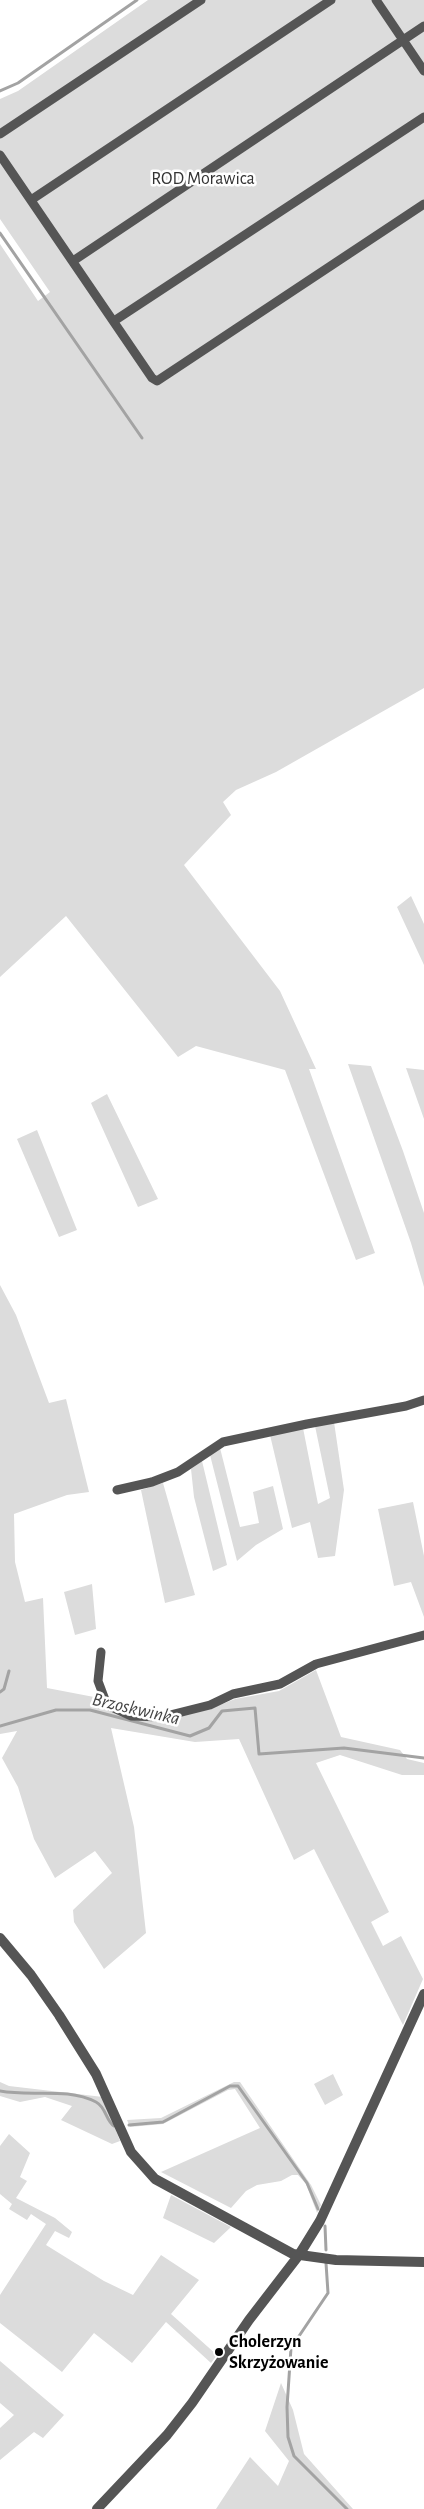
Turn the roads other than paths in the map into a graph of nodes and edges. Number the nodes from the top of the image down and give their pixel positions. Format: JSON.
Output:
{"nodes":[{"id":1,"x":201,"y":0,"type":"edge"},
{"id":2,"x":331,"y":0,"type":"edge"},
{"id":3,"x":376,"y":0,"type":"edge"},
{"id":4,"x":424,"y":26,"type":"edge"},
{"id":5,"x":403,"y":40,"type":"junction"},
{"id":6,"x":424,"y":71,"type":"edge"},
{"id":7,"x":424,"y":117,"type":"edge"},
{"id":8,"x":0,"y":134,"type":"edge"},
{"id":9,"x":0,"y":155,"type":"edge"},
{"id":10,"x":32,"y":200,"type":"junction"},
{"id":11,"x":424,"y":204,"type":"edge"},
{"id":12,"x":73,"y":260,"type":"junction"},
{"id":13,"x":114,"y":321,"type":"junction"},
{"id":14,"x":424,"y":1400,"type":"edge"},
{"id":15,"x":117,"y":1490,"type":"dead end"},
{"id":16,"x":424,"y":1635,"type":"edge"},
{"id":17,"x":101,"y":1652,"type":"dead end"},
{"id":18,"x":0,"y":1938,"type":"edge"},
{"id":19,"x":424,"y":1994,"type":"edge"},
{"id":20,"x":299,"y":2255,"type":"junction"},
{"id":21,"x":424,"y":2262,"type":"edge"},
{"id":22,"x":97,"y":2509,"type":"edge"}],
"edges":[{"from":1,"to":8,"type":"street"},
{"from":2,"to":10,"type":"street"},
{"from":3,"to":5,"type":"street"},
{"from":4,"to":5,"type":"street"},
{"from":5,"to":6,"type":"street"},
{"from":5,"to":12,"type":"street"},
{"from":7,"to":13,"type":"street"},
{"from":9,"to":10,"type":"street"},
{"from":10,"to":12,"type":"street"},
{"from":11,"to":13,"type":"street"},
{"from":12,"to":13,"type":"street"},
{"from":14,"to":15,"type":"street"},
{"from":16,"to":17,"type":"street"},
{"from":18,"to":20,"type":"street"},
{"from":19,"to":20,"type":"street"},
{"from":20,"to":21,"type":"street"},
{"from":20,"to":22,"type":"street"}]}
